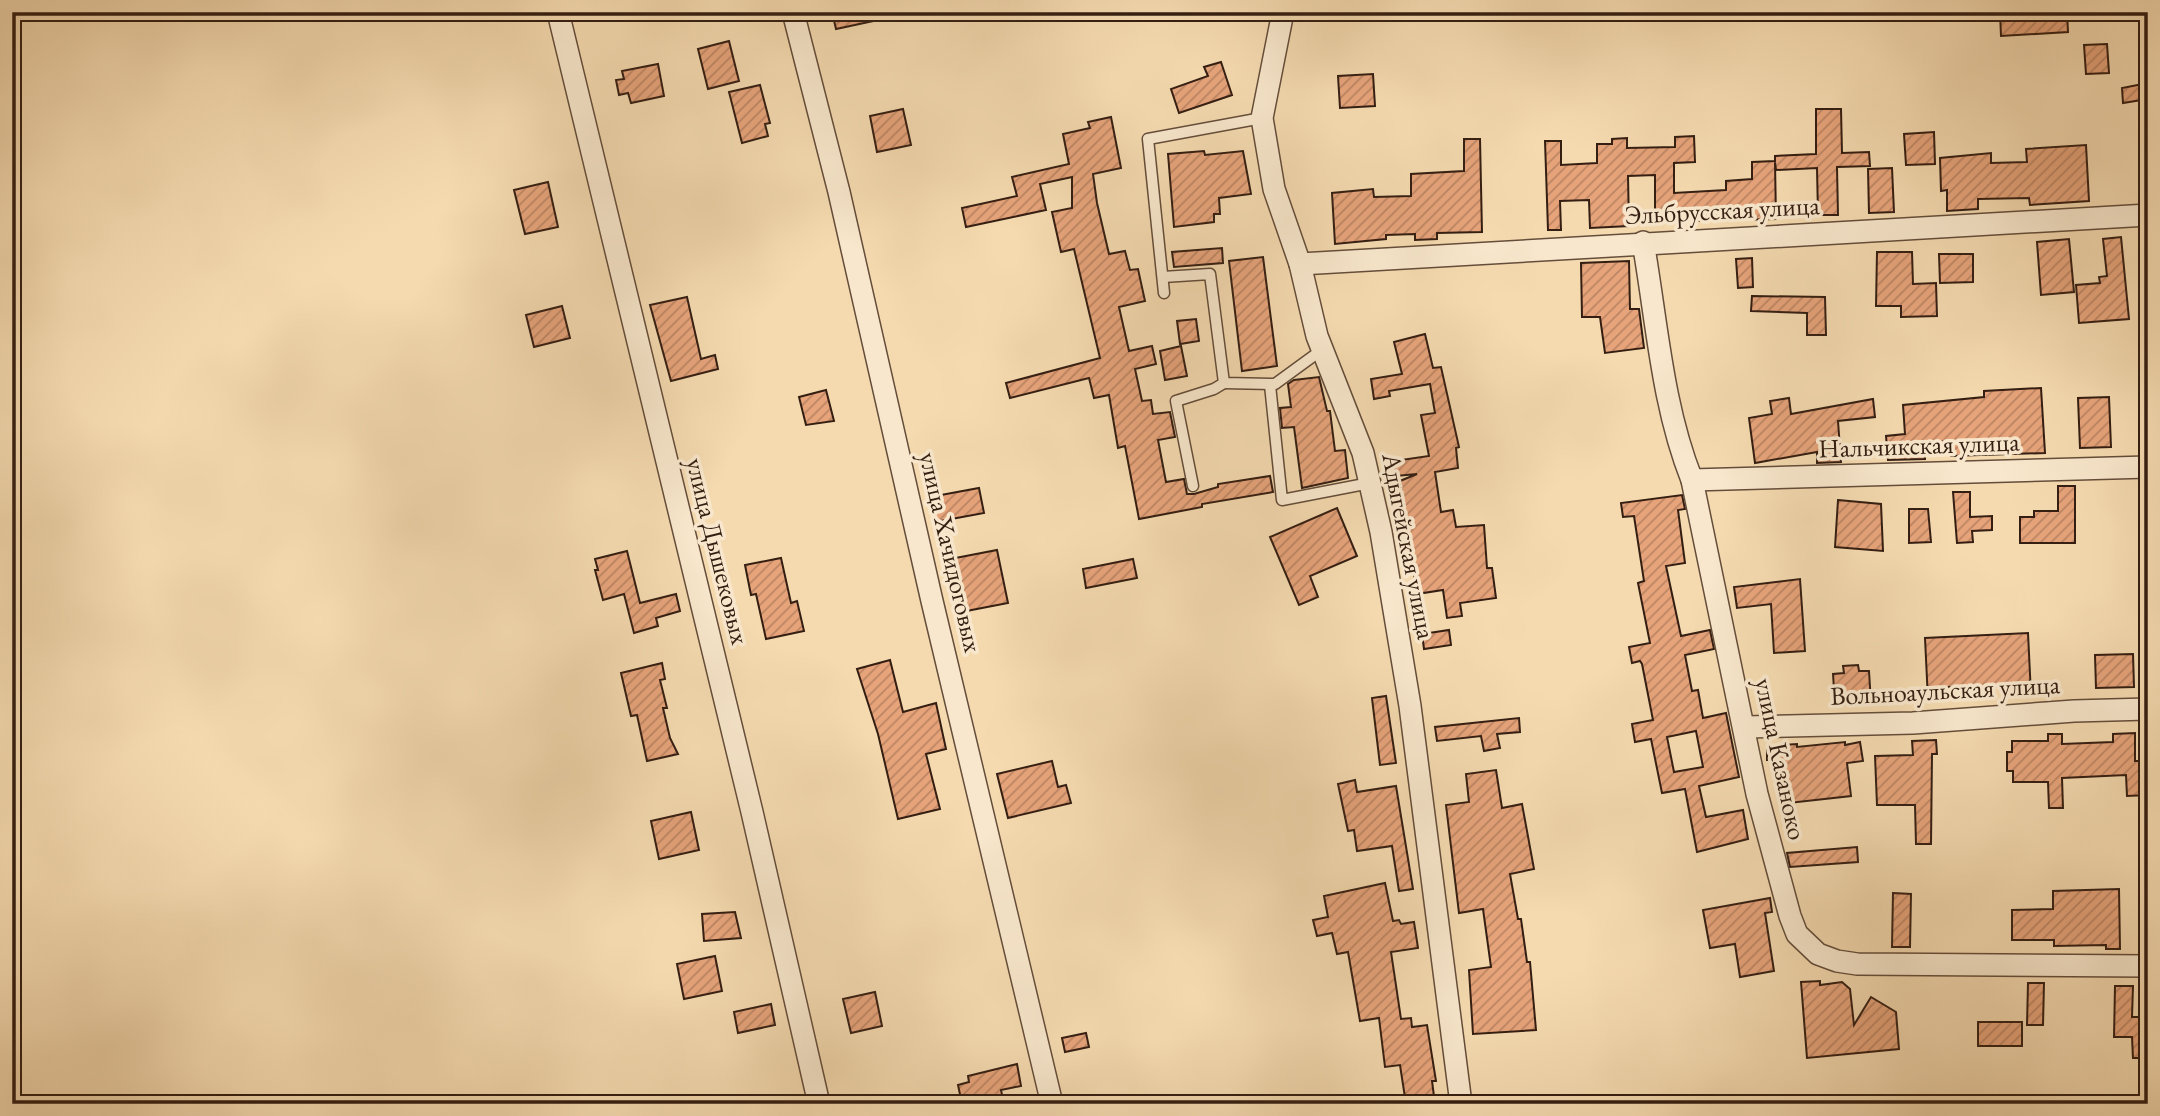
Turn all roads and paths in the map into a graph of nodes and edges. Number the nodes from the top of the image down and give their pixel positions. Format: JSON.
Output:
{"nodes":[{"id":1,"x":558,"y":12,"type":"edge"},
{"id":2,"x":793,"y":12,"type":"edge"},
{"id":3,"x":1283,"y":12,"type":"edge"},
{"id":4,"x":1262,"y":118,"type":"junction"},
{"id":5,"x":2148,"y":215,"type":"edge"},
{"id":6,"x":1643,"y":243,"type":"junction"},
{"id":7,"x":1300,"y":264,"type":"junction"},
{"id":8,"x":1163,"y":277,"type":"junction"},
{"id":9,"x":1164,"y":293,"type":"dead end"},
{"id":10,"x":1323,"y":349,"type":"junction"},
{"id":11,"x":1224,"y":383,"type":"junction"},
{"id":12,"x":1270,"y":385,"type":"junction"},
{"id":13,"x":2148,"y":467,"type":"edge"},
{"id":14,"x":1692,"y":480,"type":"junction"},
{"id":15,"x":1370,"y":482,"type":"junction"},
{"id":16,"x":1193,"y":486,"type":"dead end"},
{"id":17,"x":2148,"y":709,"type":"edge"},
{"id":18,"x":1745,"y":727,"type":"junction"},
{"id":19,"x":2148,"y":966,"type":"edge"},
{"id":20,"x":819,"y":1104,"type":"edge"},
{"id":21,"x":1052,"y":1104,"type":"edge"},
{"id":22,"x":1461,"y":1104,"type":"edge"}],
"edges":[{"from":1,"to":20,"type":"street","name":"улица Дышековых"},
{"from":2,"to":21,"type":"street","name":"улица Хачидоговых"},
{"from":3,"to":4,"type":"street","name":"Адыгейская улица"},
{"from":4,"to":7,"type":"street","name":"Адыгейская улица"},
{"from":4,"to":8,"type":"lane"},
{"from":5,"to":6,"type":"street","name":"Эльбрусская улица"},
{"from":6,"to":7,"type":"street","name":"Эльбрусская улица"},
{"from":6,"to":14,"type":"street","name":"улица Казаноко"},
{"from":7,"to":10,"type":"street","name":"Адыгейская улица"},
{"from":8,"to":9,"type":"lane"},
{"from":8,"to":11,"type":"lane"},
{"from":10,"to":12,"type":"lane"},
{"from":10,"to":15,"type":"street","name":"Адыгейская улица"},
{"from":11,"to":12,"type":"lane"},
{"from":11,"to":16,"type":"lane"},
{"from":12,"to":15,"type":"lane"},
{"from":13,"to":14,"type":"street","name":"Нальчикская улица"},
{"from":14,"to":18,"type":"street","name":"улица Казаноко"},
{"from":15,"to":22,"type":"street","name":"Адыгейская улица"},
{"from":17,"to":18,"type":"street","name":"Вольноаульская улица"},
{"from":18,"to":19,"type":"street","name":"улица Казаноко"}]}
